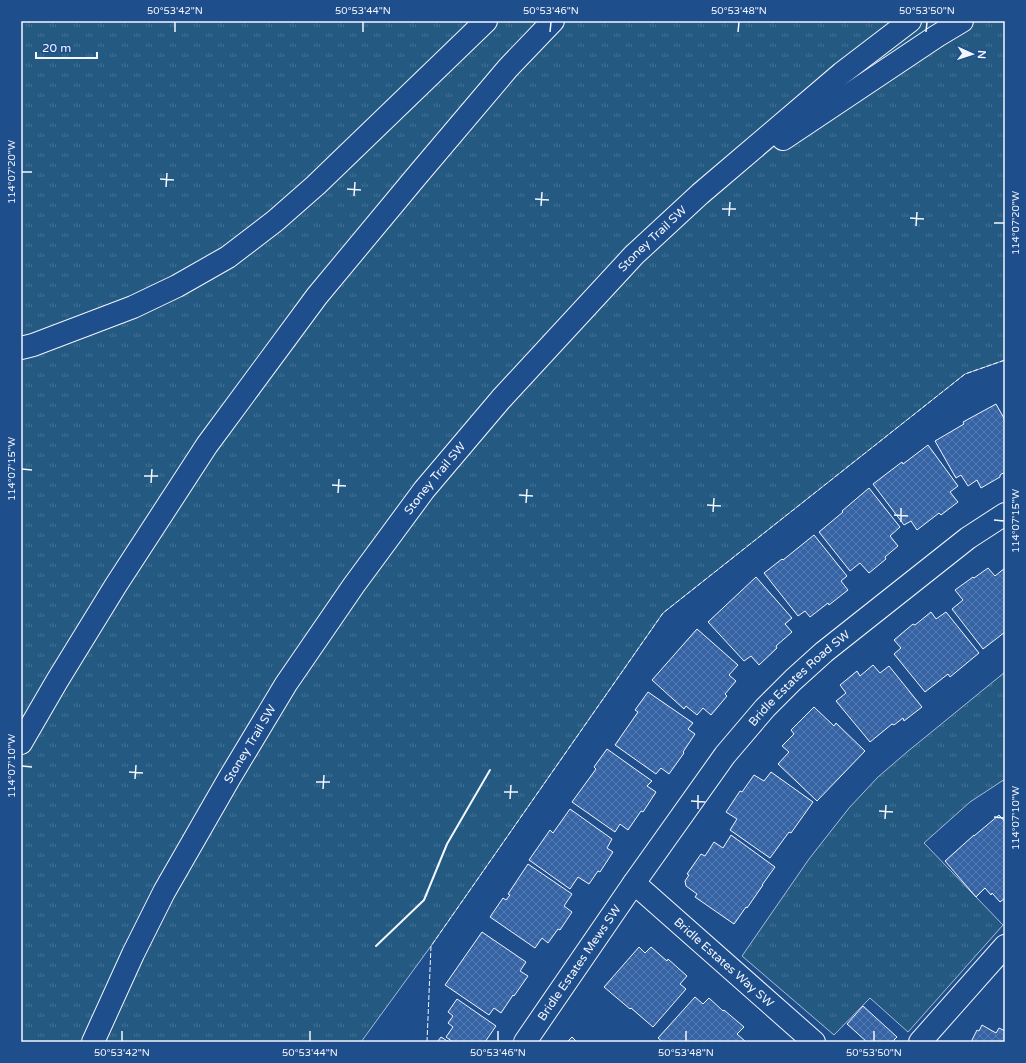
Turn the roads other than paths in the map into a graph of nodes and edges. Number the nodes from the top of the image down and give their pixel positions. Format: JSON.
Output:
{"nodes":[{"id":1,"x":486,"y":21,"type":"edge"},
{"id":2,"x":553,"y":21,"type":"edge"},
{"id":3,"x":910,"y":21,"type":"edge"},
{"id":4,"x":962,"y":21,"type":"edge"},
{"id":5,"x":700,"y":194,"type":"junction"},
{"id":6,"x":21,"y":348,"type":"edge"},
{"id":7,"x":1005,"y":514,"type":"edge"},
{"id":8,"x":21,"y":743,"type":"edge"},
{"id":9,"x":634,"y":883,"type":"junction"},
{"id":10,"x":1005,"y":946,"type":"edge"},
{"id":11,"x":93,"y":1042,"type":"edge"},
{"id":12,"x":525,"y":1042,"type":"edge"},
{"id":13,"x":814,"y":1042,"type":"edge"},
{"id":14,"x":920,"y":1042,"type":"edge"}],
"edges":[{"from":1,"to":6,"type":"main road"},
{"from":2,"to":8,"type":"main road"},
{"from":3,"to":5,"type":"main road","name":"Stoney Trail SW"},
{"from":4,"to":5,"type":"main road"},
{"from":5,"to":11,"type":"main road","name":"Stoney Trail SW"},
{"from":7,"to":9,"type":"main road","name":"Bridle Estates Road SW"},
{"from":9,"to":12,"type":"main road","name":"Bridle Estates Mews SW"},
{"from":9,"to":13,"type":"main road","name":"Bridle Estates Way SW"},
{"from":10,"to":14,"type":"main road"}]}
